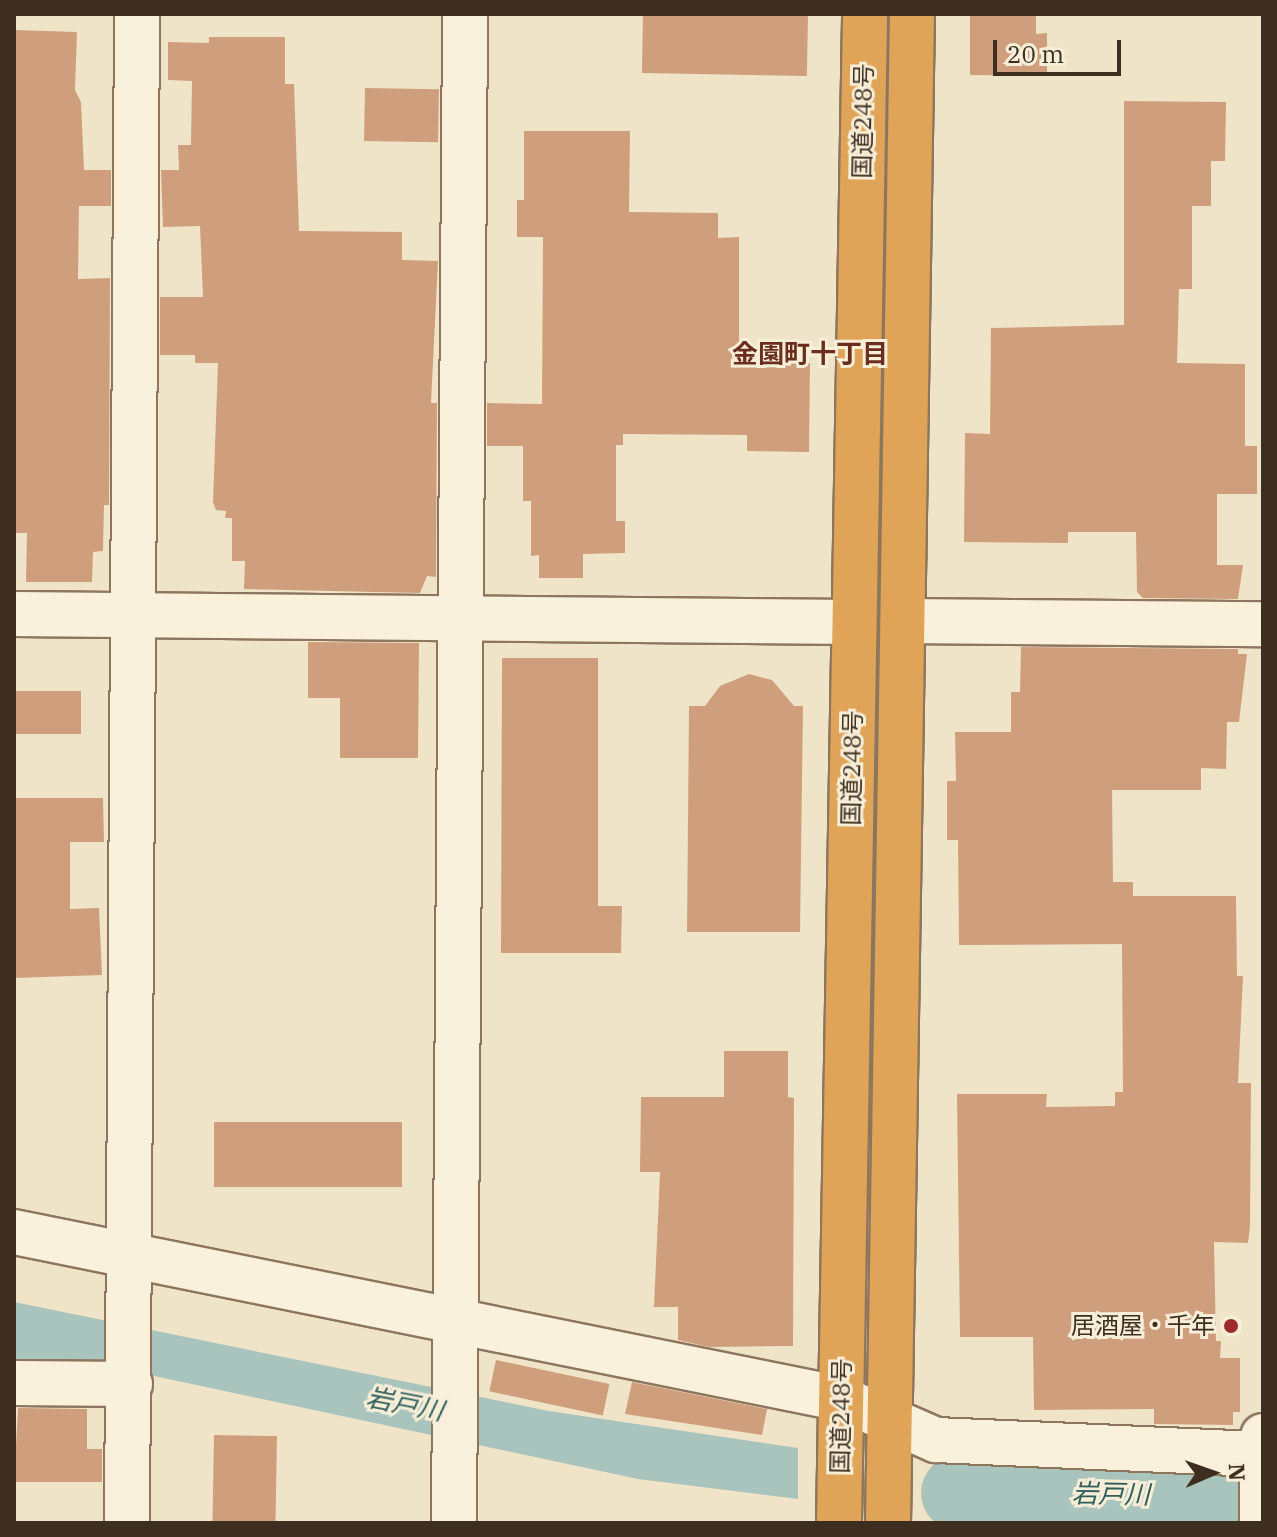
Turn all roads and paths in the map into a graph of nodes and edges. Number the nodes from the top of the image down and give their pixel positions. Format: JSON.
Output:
{"nodes":[{"id":1,"x":137,"y":14,"type":"edge"},
{"id":2,"x":465,"y":14,"type":"edge"},
{"id":3,"x":865,"y":14,"type":"edge"},
{"id":4,"x":912,"y":14,"type":"edge"},
{"id":5,"x":14,"y":614,"type":"edge"},
{"id":6,"x":131,"y":615,"type":"junction"},
{"id":7,"x":461,"y":618,"type":"junction"},
{"id":8,"x":904,"y":621,"type":"junction"},
{"id":9,"x":854,"y":622,"type":"junction"},
{"id":10,"x":1263,"y":624,"type":"edge"},
{"id":11,"x":14,"y":1232,"type":"edge"},
{"id":12,"x":133,"y":1255,"type":"junction"},
{"id":13,"x":456,"y":1323,"type":"junction"},
{"id":14,"x":130,"y":1378,"type":"junction"},
{"id":15,"x":14,"y":1383,"type":"edge"},
{"id":16,"x":842,"y":1399,"type":"junction"},
{"id":17,"x":890,"y":1419,"type":"junction"},
{"id":18,"x":1263,"y":1436,"type":"edge"},
{"id":19,"x":1263,"y":1455,"type":"edge"},
{"id":20,"x":127,"y":1523,"type":"edge"},
{"id":21,"x":454,"y":1523,"type":"edge"},
{"id":22,"x":839,"y":1523,"type":"edge"},
{"id":23,"x":888,"y":1523,"type":"edge"},
{"id":24,"x":1262,"y":1523,"type":"edge"}],
"edges":[{"from":1,"to":6,"type":"street"},
{"from":2,"to":7,"type":"street"},
{"from":3,"to":9,"type":"highway","name":"国道248号"},
{"from":4,"to":8,"type":"highway","name":"国道248号"},
{"from":5,"to":6,"type":"street"},
{"from":6,"to":7,"type":"street"},
{"from":6,"to":12,"type":"street"},
{"from":7,"to":9,"type":"street"},
{"from":7,"to":13,"type":"street"},
{"from":8,"to":10,"type":"street"},
{"from":8,"to":17,"type":"highway","name":"国道248号"},
{"from":9,"to":16,"type":"highway","name":"国道248号"},
{"from":11,"to":12,"type":"street"},
{"from":12,"to":13,"type":"street"},
{"from":12,"to":14,"type":"street"},
{"from":13,"to":16,"type":"street"},
{"from":13,"to":21,"type":"street"},
{"from":14,"to":15,"type":"street"},
{"from":14,"to":20,"type":"street"},
{"from":16,"to":17,"type":"street"},
{"from":16,"to":22,"type":"highway","name":"国道248号"},
{"from":17,"to":19,"type":"street"},
{"from":17,"to":23,"type":"highway","name":"国道248号"},
{"from":18,"to":19,"type":"street"},
{"from":19,"to":24,"type":"street"}]}
